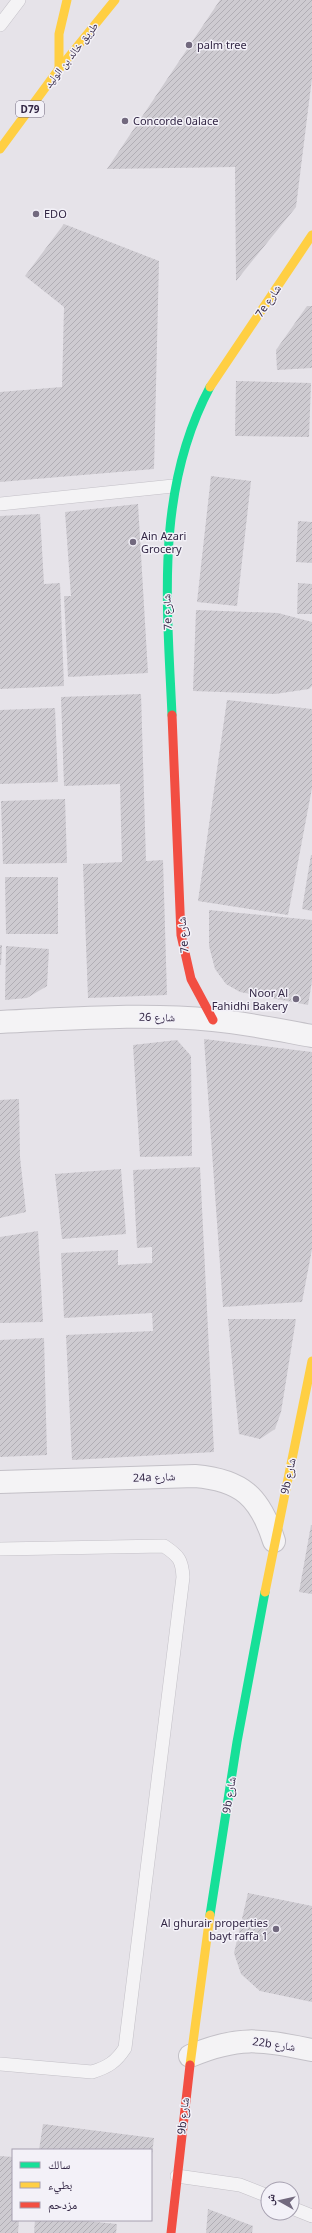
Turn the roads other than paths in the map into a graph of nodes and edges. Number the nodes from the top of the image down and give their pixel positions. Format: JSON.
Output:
{"nodes":[{"id":1,"x":19,"y":0,"type":"edge"},
{"id":2,"x":67,"y":0,"type":"edge"},
{"id":3,"x":115,"y":0,"type":"edge"},
{"id":4,"x":0,"y":25,"type":"edge"},
{"id":5,"x":59,"y":69,"type":"junction"},
{"id":6,"x":0,"y":149,"type":"edge"},
{"id":7,"x":312,"y":235,"type":"edge"},
{"id":8,"x":173,"y":486,"type":"junction"},
{"id":9,"x":0,"y":504,"type":"edge"},
{"id":10,"x":213,"y":1020,"type":"junction"},
{"id":11,"x":0,"y":1022,"type":"edge"},
{"id":12,"x":312,"y":1036,"type":"edge"},
{"id":13,"x":312,"y":1361,"type":"edge"},
{"id":14,"x":0,"y":1482,"type":"edge"},
{"id":15,"x":274,"y":1541,"type":"junction"},
{"id":16,"x":0,"y":1549,"type":"edge"},
{"id":17,"x":312,"y":2050,"type":"edge"},
{"id":18,"x":190,"y":2056,"type":"junction"},
{"id":19,"x":0,"y":2064,"type":"edge"},
{"id":20,"x":178,"y":2176,"type":"junction"},
{"id":21,"x":260,"y":2193,"type":"edge"},
{"id":22,"x":300,"y":2211,"type":"edge"},
{"id":23,"x":312,"y":2216,"type":"edge"},
{"id":24,"x":171,"y":2233,"type":"edge"}],
"edges":[{"from":1,"to":4,"type":"lane"},
{"from":2,"to":5,"type":"street"},
{"from":3,"to":5,"type":"street","name":"طريق خالد بن الوليد","number":"D79"},
{"from":5,"to":6,"type":"street","name":"طريق خالد بن الوليد","number":"D79"},
{"from":7,"to":8,"type":"street","name":"7e شارع"},
{"from":8,"to":9,"type":"lane"},
{"from":8,"to":10,"type":"street","name":"7e شارع"},
{"from":10,"to":11,"type":"street","name":"شارع 26"},
{"from":10,"to":12,"type":"street","name":"شارع 26"},
{"from":13,"to":15,"type":"street","name":"9b شارع"},
{"from":14,"to":15,"type":"street","name":"24a شارع"},
{"from":15,"to":18,"type":"street","name":"9b شارع"},
{"from":16,"to":19,"type":"lane"},
{"from":17,"to":18,"type":"street","name":"22b شارع"},
{"from":18,"to":20,"type":"street","name":"9b شارع"},
{"from":20,"to":21,"type":"lane"},
{"from":20,"to":24,"type":"street","name":"9b شارع"},
{"from":22,"to":23,"type":"lane"}]}
